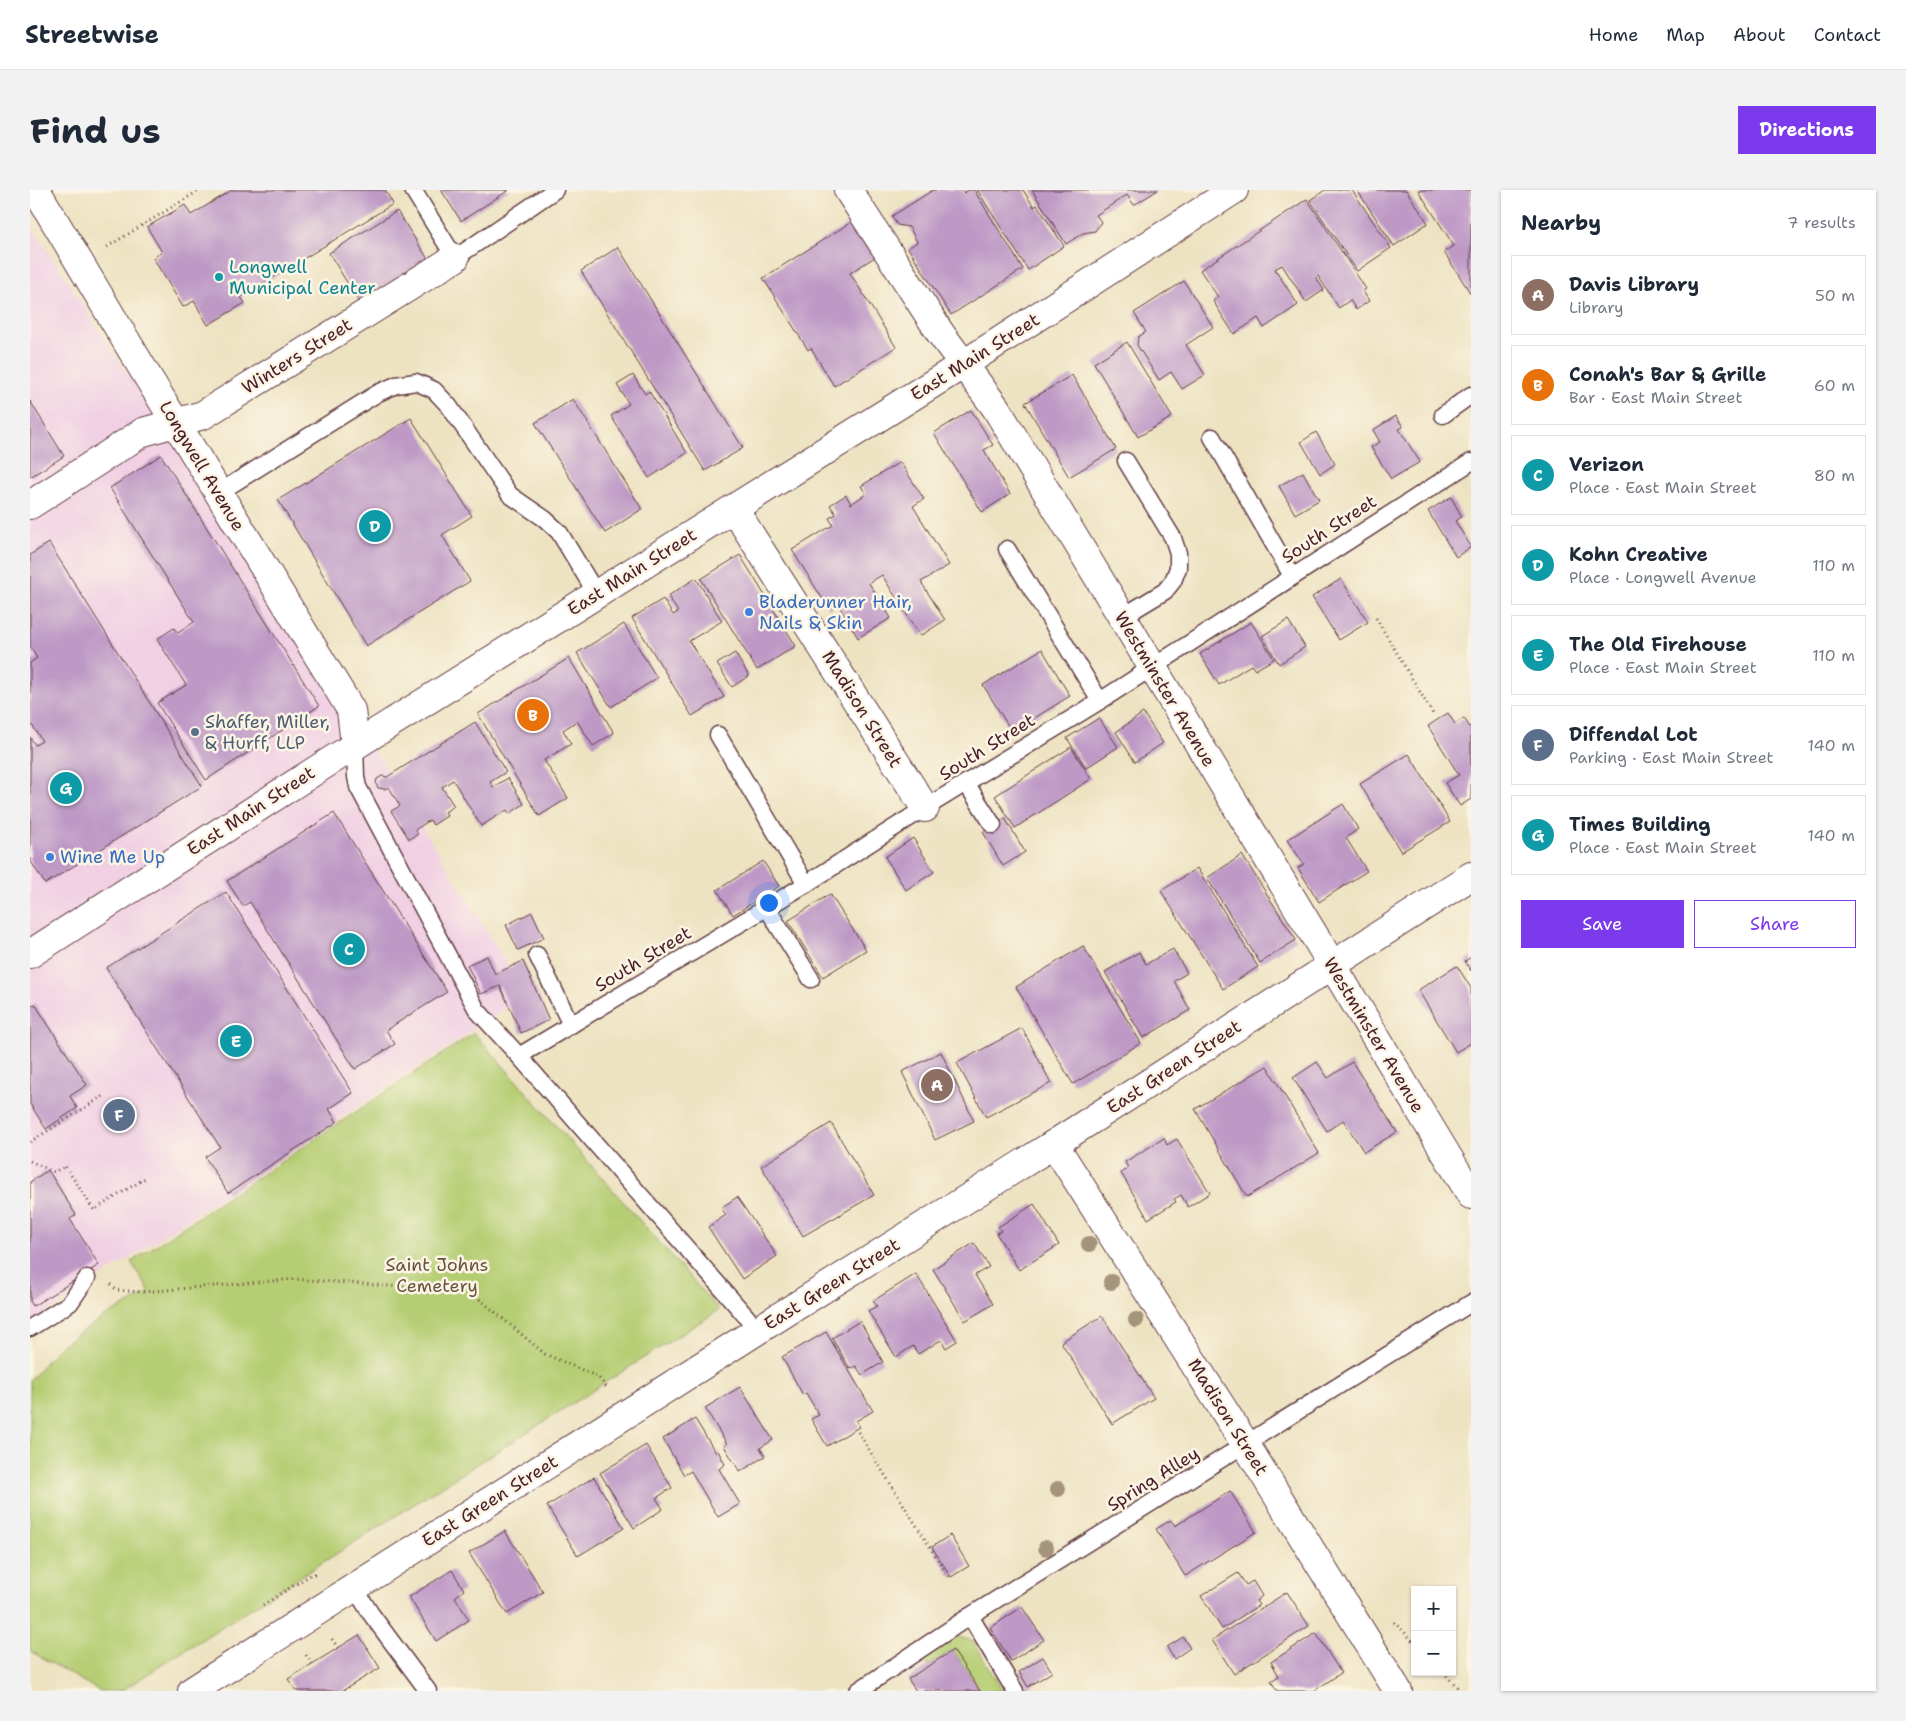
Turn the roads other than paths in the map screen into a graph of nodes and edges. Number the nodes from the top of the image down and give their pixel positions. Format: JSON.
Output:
{"nodes":[{"id":1,"x":413,"y":190,"type":"edge"},
{"id":2,"x":556,"y":190,"type":"edge"},
{"id":3,"x":848,"y":190,"type":"edge"},
{"id":4,"x":1234,"y":190,"type":"edge"},
{"id":5,"x":38,"y":194,"type":"edge"},
{"id":6,"x":455,"y":258,"type":"junction"},
{"id":7,"x":964,"y":364,"type":"junction"},
{"id":8,"x":1471,"y":396,"type":"edge"},
{"id":9,"x":1443,"y":415,"type":"dead end"},
{"id":10,"x":176,"y":422,"type":"junction"},
{"id":11,"x":1212,"y":437,"type":"dead end"},
{"id":12,"x":1126,"y":461,"type":"dead end"},
{"id":13,"x":1471,"y":462,"type":"edge"},
{"id":14,"x":218,"y":493,"type":"junction"},
{"id":15,"x":30,"y":505,"type":"edge"},
{"id":16,"x":734,"y":509,"type":"junction"},
{"id":17,"x":1007,"y":549,"type":"dead end"},
{"id":18,"x":1292,"y":576,"type":"junction"},
{"id":19,"x":596,"y":593,"type":"junction"},
{"id":20,"x":1122,"y":618,"type":"junction"},
{"id":21,"x":1152,"y":668,"type":"junction"},
{"id":22,"x":1100,"y":701,"type":"junction"},
{"id":23,"x":718,"y":735,"type":"dead end"},
{"id":24,"x":356,"y":745,"type":"junction"},
{"id":25,"x":966,"y":783,"type":"junction"},
{"id":26,"x":925,"y":808,"type":"junction"},
{"id":27,"x":993,"y":825,"type":"dead end"},
{"id":28,"x":1471,"y":876,"type":"edge"},
{"id":29,"x":806,"y":884,"type":"junction"},
{"id":30,"x":767,"y":908,"type":"junction"},
{"id":31,"x":30,"y":954,"type":"edge"},
{"id":32,"x":537,"y":956,"type":"dead end"},
{"id":33,"x":1332,"y":966,"type":"junction"},
{"id":34,"x":812,"y":979,"type":"dead end"},
{"id":35,"x":571,"y":1025,"type":"junction"},
{"id":36,"x":519,"y":1056,"type":"junction"},
{"id":37,"x":1054,"y":1144,"type":"junction"},
{"id":38,"x":1471,"y":1195,"type":"edge"},
{"id":39,"x":87,"y":1278,"type":"dead end"},
{"id":40,"x":1471,"y":1303,"type":"edge"},
{"id":41,"x":30,"y":1328,"type":"edge"},
{"id":42,"x":758,"y":1330,"type":"junction"},
{"id":43,"x":1246,"y":1444,"type":"junction"},
{"id":44,"x":354,"y":1587,"type":"junction"},
{"id":45,"x":970,"y":1616,"type":"junction"},
{"id":46,"x":192,"y":1691,"type":"edge"},
{"id":47,"x":428,"y":1691,"type":"edge"},
{"id":48,"x":858,"y":1691,"type":"edge"},
{"id":49,"x":1015,"y":1691,"type":"edge"},
{"id":50,"x":1398,"y":1691,"type":"edge"}],
"edges":[{"from":1,"to":6,"type":"lane"},
{"from":2,"to":6,"type":"lane","name":"Winters Street"},
{"from":3,"to":7,"type":"street","name":"Westminster Avenue"},
{"from":4,"to":7,"type":"street","name":"East Main Street"},
{"from":5,"to":10,"type":"street","name":"Longwell Avenue"},
{"from":6,"to":10,"type":"street","name":"Winters Street"},
{"from":7,"to":16,"type":"street","name":"East Main Street"},
{"from":7,"to":20,"type":"street","name":"Westminster Avenue"},
{"from":8,"to":9,"type":"lane"},
{"from":10,"to":14,"type":"street","name":"Longwell Avenue"},
{"from":10,"to":15,"type":"street","name":"Winters Street"},
{"from":11,"to":18,"type":"lane"},
{"from":12,"to":20,"type":"lane"},
{"from":13,"to":18,"type":"lane","name":"South Street"},
{"from":14,"to":19,"type":"lane"},
{"from":14,"to":24,"type":"street","name":"Longwell Avenue"},
{"from":16,"to":19,"type":"street","name":"East Main Street"},
{"from":16,"to":26,"type":"street","name":"Madison Street"},
{"from":17,"to":22,"type":"lane"},
{"from":18,"to":21,"type":"lane","name":"South Street"},
{"from":19,"to":24,"type":"street","name":"East Main Street"},
{"from":20,"to":21,"type":"street","name":"Westminster Avenue"},
{"from":21,"to":22,"type":"lane","name":"South Street"},
{"from":21,"to":33,"type":"street","name":"Westminster Avenue"},
{"from":22,"to":25,"type":"lane","name":"South Street"},
{"from":23,"to":29,"type":"lane"},
{"from":24,"to":31,"type":"street","name":"East Main Street"},
{"from":24,"to":36,"type":"lane"},
{"from":25,"to":26,"type":"lane","name":"South Street"},
{"from":25,"to":27,"type":"lane"},
{"from":26,"to":29,"type":"lane","name":"South Street"},
{"from":28,"to":33,"type":"street","name":"East Green Street"},
{"from":29,"to":30,"type":"lane","name":"South Street"},
{"from":30,"to":34,"type":"lane"},
{"from":30,"to":35,"type":"lane","name":"South Street"},
{"from":32,"to":35,"type":"lane"},
{"from":33,"to":37,"type":"street","name":"East Green Street"},
{"from":33,"to":38,"type":"street","name":"Westminster Avenue"},
{"from":35,"to":36,"type":"lane","name":"South Street"},
{"from":36,"to":42,"type":"lane"},
{"from":37,"to":42,"type":"street","name":"East Green Street"},
{"from":37,"to":43,"type":"street","name":"Madison Street"},
{"from":39,"to":41,"type":"lane"},
{"from":40,"to":43,"type":"lane","name":"Spring Alley"},
{"from":42,"to":44,"type":"street","name":"East Green Street"},
{"from":43,"to":45,"type":"lane","name":"Spring Alley"},
{"from":43,"to":50,"type":"street","name":"Madison Street"},
{"from":44,"to":46,"type":"street","name":"East Green Street"},
{"from":44,"to":47,"type":"lane"},
{"from":45,"to":48,"type":"lane","name":"Spring Alley"},
{"from":45,"to":49,"type":"lane"}]}
